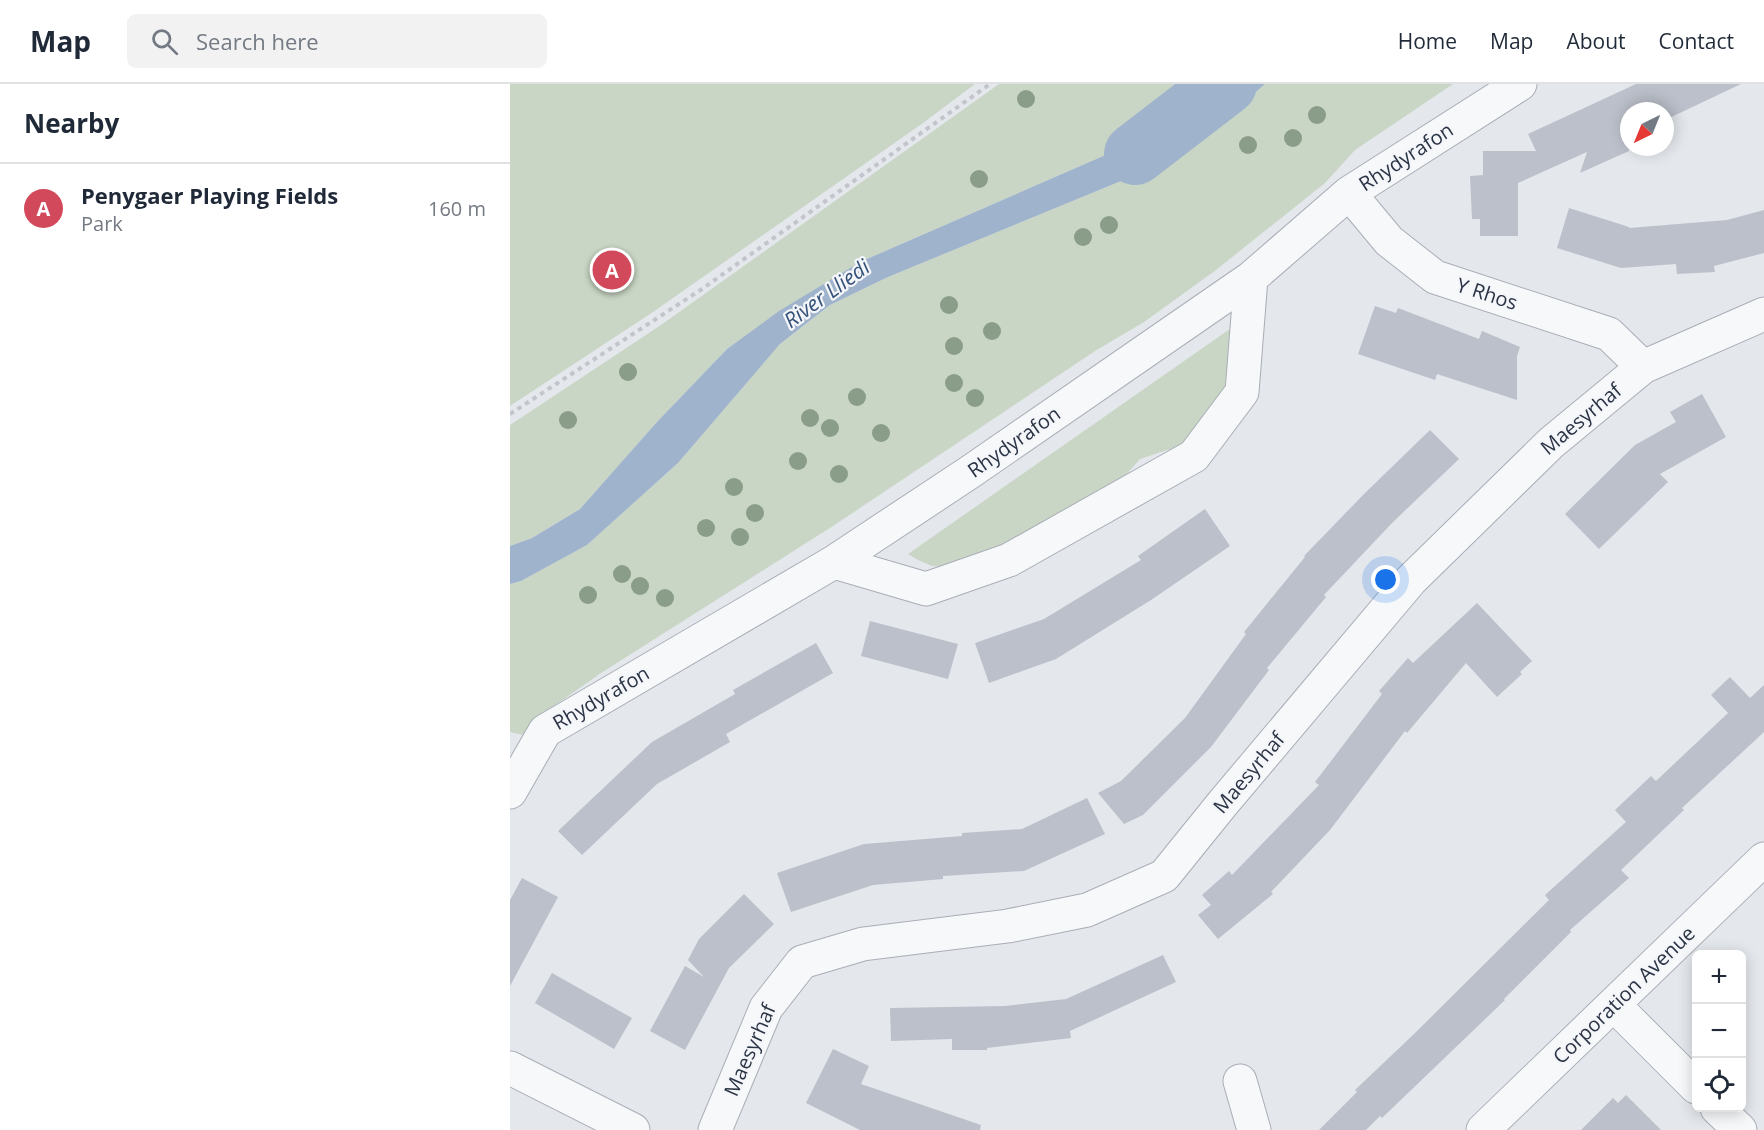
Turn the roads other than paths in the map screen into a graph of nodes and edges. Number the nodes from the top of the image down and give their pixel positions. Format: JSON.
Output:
{"nodes":[{"id":1,"x":1520,"y":84,"type":"edge"},
{"id":2,"x":1349,"y":193,"type":"junction"},
{"id":3,"x":1251,"y":278,"type":"junction"},
{"id":4,"x":1764,"y":314,"type":"edge"},
{"id":5,"x":1643,"y":367,"type":"junction"},
{"id":6,"x":834,"y":562,"type":"junction"},
{"id":7,"x":510,"y":792,"type":"edge"},
{"id":8,"x":1764,"y":860,"type":"edge"},
{"id":9,"x":1614,"y":1005,"type":"junction"},
{"id":10,"x":510,"y":1068,"type":"edge"},
{"id":11,"x":1240,"y":1081,"type":"dead end"},
{"id":12,"x":1692,"y":1083,"type":"edge"},
{"id":13,"x":1722,"y":1112,"type":"edge"},
{"id":14,"x":633,"y":1130,"type":"edge"},
{"id":15,"x":715,"y":1130,"type":"edge"},
{"id":16,"x":1254,"y":1130,"type":"edge"},
{"id":17,"x":1483,"y":1130,"type":"edge"},
{"id":18,"x":1740,"y":1130,"type":"edge"}],
"edges":[{"from":1,"to":2,"type":"street","name":"Rhydyrafon"},
{"from":2,"to":3,"type":"street","name":"Rhydyrafon"},
{"from":2,"to":5,"type":"street","name":"Y Rhos"},
{"from":3,"to":6,"type":"street","name":"Rhydyrafon"},
{"from":3,"to":6,"type":"street"},
{"from":4,"to":5,"type":"street","name":"Maesyrhaf"},
{"from":5,"to":15,"type":"street","name":"Maesyrhaf"},
{"from":6,"to":7,"type":"street","name":"Rhydyrafon"},
{"from":8,"to":9,"type":"street","name":"Corporation Avenue"},
{"from":9,"to":12,"type":"street"},
{"from":9,"to":17,"type":"street","name":"Corporation Avenue"},
{"from":10,"to":14,"type":"street"},
{"from":11,"to":16,"type":"street"},
{"from":13,"to":18,"type":"street"}]}
